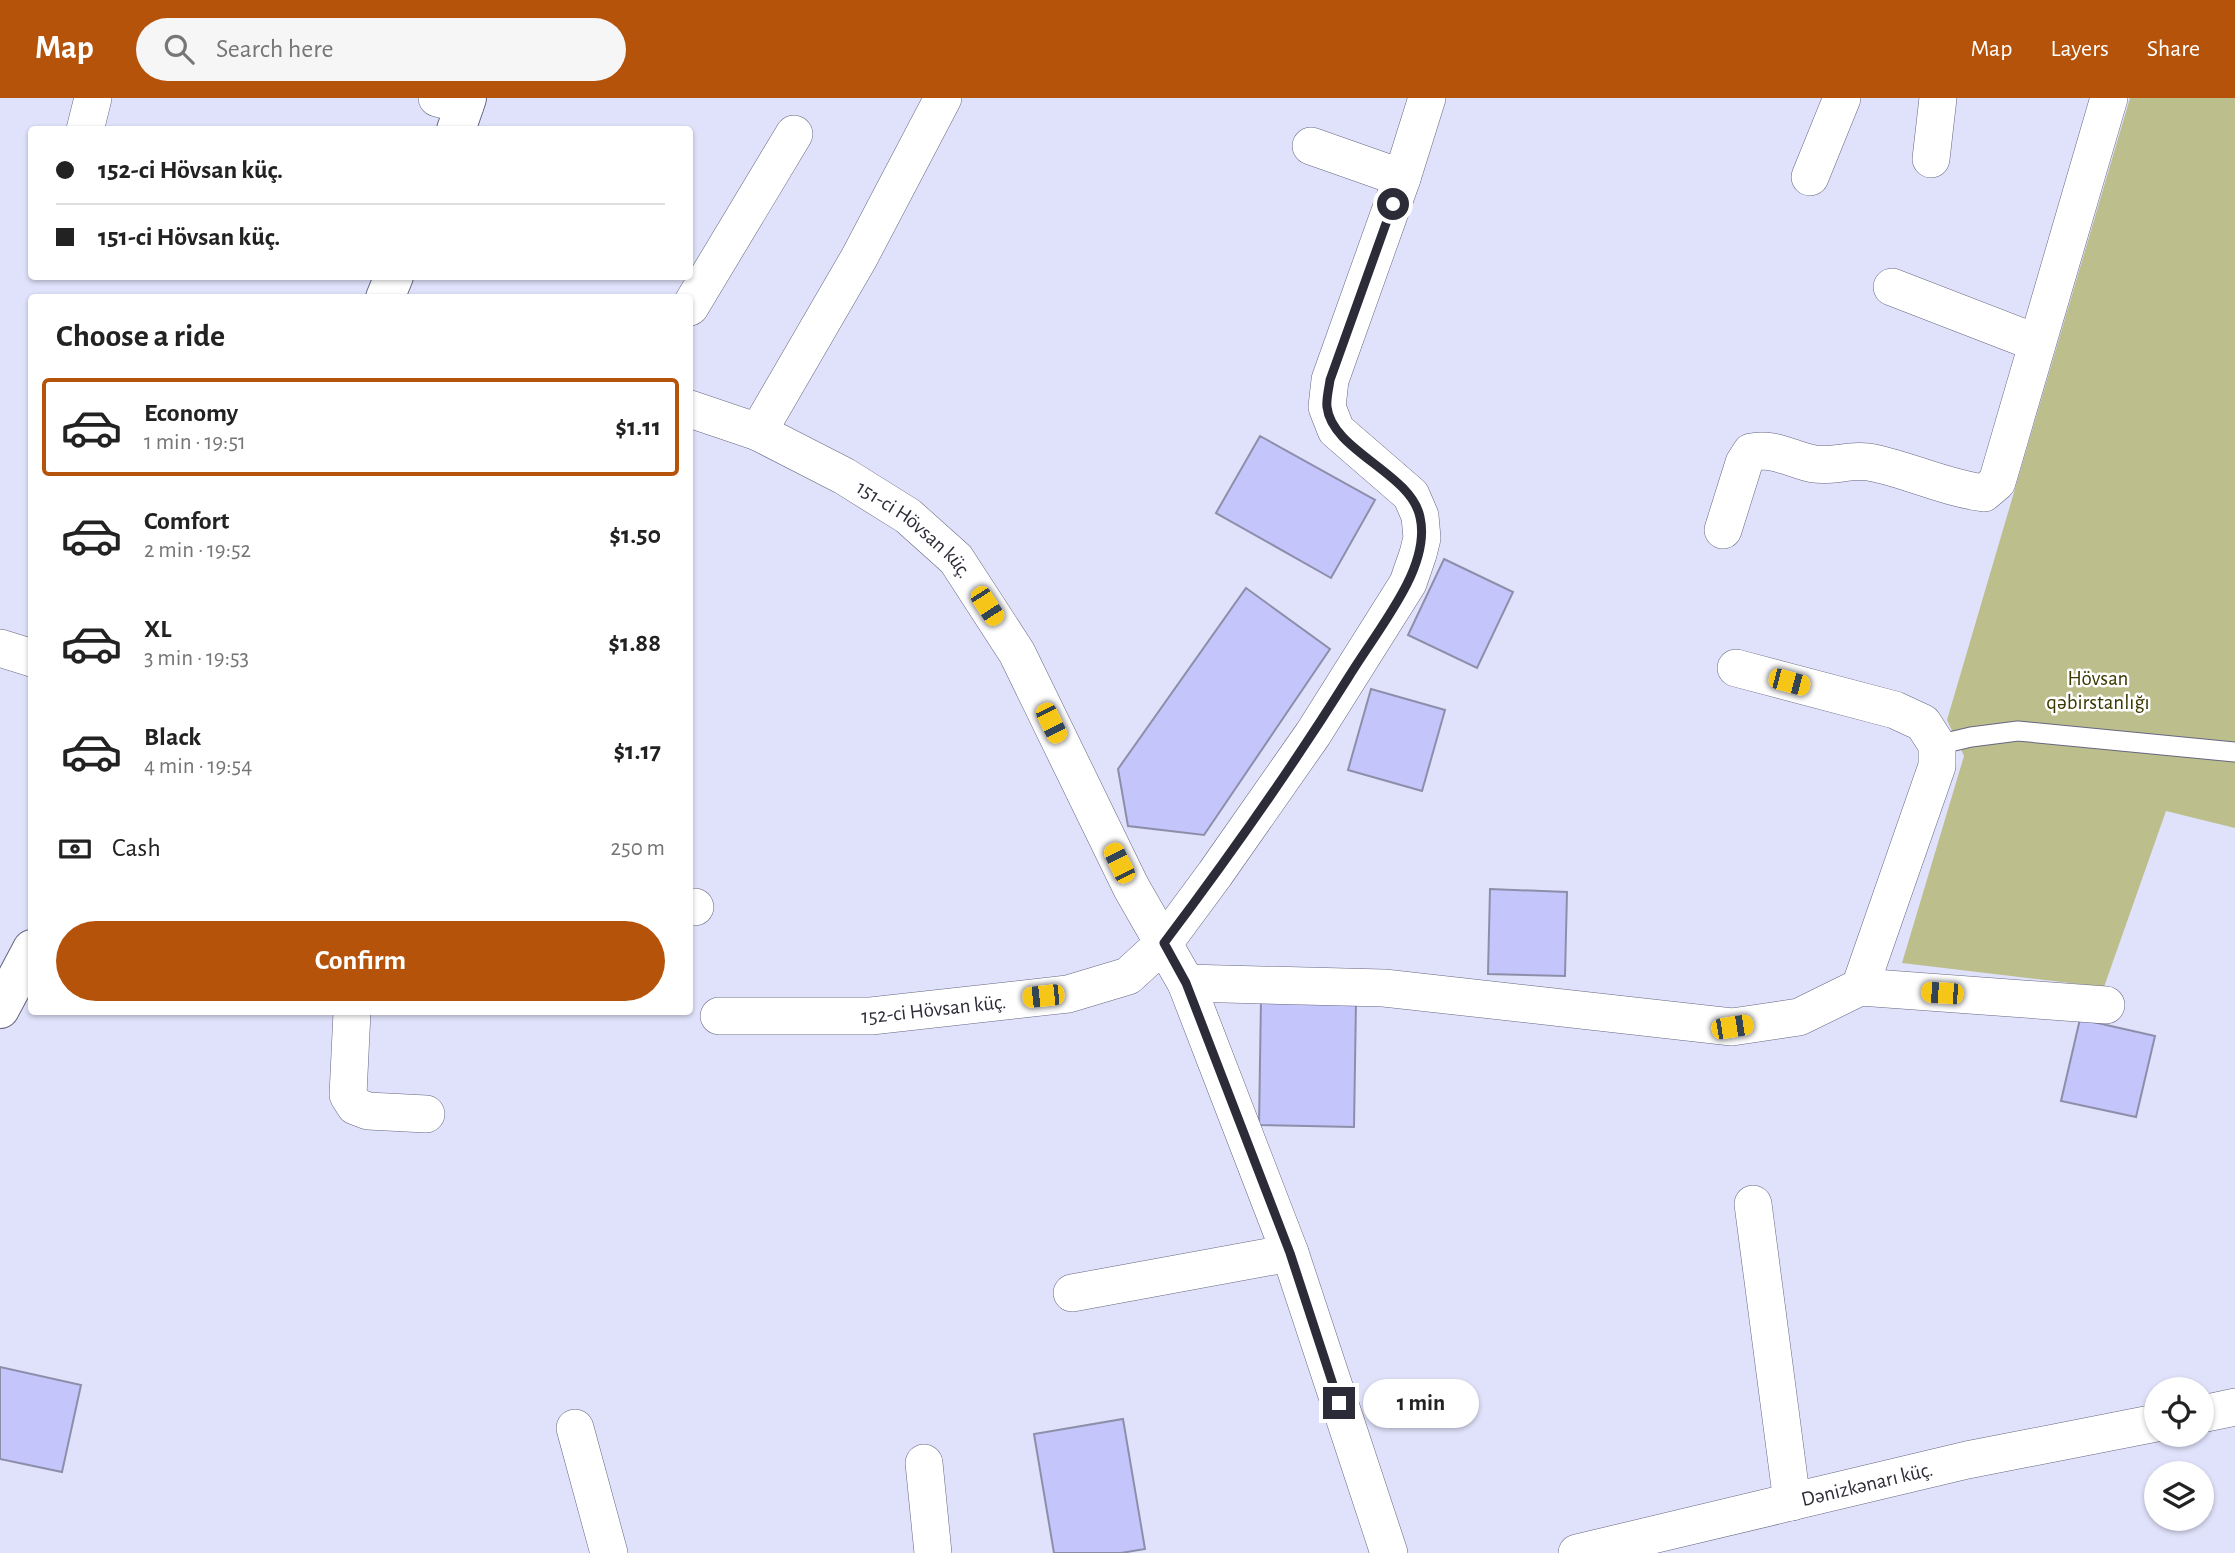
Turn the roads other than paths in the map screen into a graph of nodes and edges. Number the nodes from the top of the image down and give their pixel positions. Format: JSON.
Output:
{"nodes":[{"id":1,"x":93,"y":98,"type":"edge"},
{"id":2,"x":943,"y":98,"type":"edge"},
{"id":3,"x":1427,"y":98,"type":"edge"},
{"id":4,"x":1842,"y":98,"type":"edge"},
{"id":5,"x":1938,"y":98,"type":"edge"},
{"id":6,"x":2109,"y":98,"type":"edge"},
{"id":7,"x":86,"y":126,"type":"edge"},
{"id":8,"x":794,"y":134,"type":"dead end"},
{"id":9,"x":1311,"y":146,"type":"dead end"},
{"id":10,"x":1931,"y":159,"type":"dead end"},
{"id":11,"x":1810,"y":177,"type":"dead end"},
{"id":12,"x":1402,"y":178,"type":"junction"},
{"id":13,"x":1892,"y":287,"type":"dead end"},
{"id":14,"x":693,"y":302,"type":"edge"},
{"id":15,"x":2037,"y":342,"type":"junction"},
{"id":16,"x":693,"y":410,"type":"edge"},
{"id":17,"x":758,"y":432,"type":"junction"},
{"id":18,"x":1723,"y":530,"type":"dead end"},
{"id":19,"x":0,"y":648,"type":"edge"},
{"id":20,"x":28,"y":657,"type":"edge"},
{"id":21,"x":1737,"y":668,"type":"dead end"},
{"id":22,"x":1937,"y":745,"type":"junction"},
{"id":23,"x":2235,"y":752,"type":"edge"},
{"id":24,"x":1164,"y":943,"type":"junction"},
{"id":25,"x":28,"y":956,"type":"edge"},
{"id":26,"x":1186,"y":983,"type":"junction"},
{"id":27,"x":1860,"y":987,"type":"junction"},
{"id":28,"x":2106,"y":1005,"type":"dead end"},
{"id":29,"x":0,"y":1009,"type":"edge"},
{"id":30,"x":352,"y":1015,"type":"edge"},
{"id":31,"x":719,"y":1016,"type":"dead end"},
{"id":32,"x":426,"y":1114,"type":"dead end"},
{"id":33,"x":1753,"y":1204,"type":"dead end"},
{"id":34,"x":1290,"y":1253,"type":"junction"},
{"id":35,"x":1072,"y":1293,"type":"dead end"},
{"id":36,"x":2235,"y":1407,"type":"edge"},
{"id":37,"x":2214,"y":1411,"type":"edge"},
{"id":38,"x":2144,"y":1425,"type":"edge"},
{"id":39,"x":575,"y":1428,"type":"dead end"},
{"id":40,"x":924,"y":1463,"type":"dead end"},
{"id":41,"x":1792,"y":1502,"type":"junction"},
{"id":42,"x":609,"y":1553,"type":"edge"},
{"id":43,"x":933,"y":1553,"type":"edge"},
{"id":44,"x":1389,"y":1553,"type":"edge"},
{"id":45,"x":1577,"y":1553,"type":"edge"}],
"edges":[{"from":1,"to":7,"type":"street"},
{"from":2,"to":17,"type":"street"},
{"from":3,"to":12,"type":"street","name":"152-ci Hövsan küç."},
{"from":4,"to":11,"type":"street"},
{"from":5,"to":10,"type":"street"},
{"from":6,"to":15,"type":"street"},
{"from":8,"to":14,"type":"street"},
{"from":9,"to":12,"type":"street"},
{"from":12,"to":24,"type":"street","name":"152-ci Hövsan küç."},
{"from":13,"to":15,"type":"street"},
{"from":15,"to":18,"type":"street"},
{"from":16,"to":17,"type":"street","name":"151-ci Hövsan küç."},
{"from":17,"to":24,"type":"street","name":"151-ci Hövsan küç."},
{"from":19,"to":20,"type":"street"},
{"from":21,"to":22,"type":"street"},
{"from":22,"to":23,"type":"lane"},
{"from":22,"to":27,"type":"street"},
{"from":24,"to":26,"type":"street","name":"151-ci Hövsan küç."},
{"from":24,"to":31,"type":"street","name":"152-ci Hövsan küç."},
{"from":25,"to":29,"type":"street"},
{"from":26,"to":27,"type":"street"},
{"from":26,"to":34,"type":"street","name":"151-ci Hövsan küç."},
{"from":27,"to":28,"type":"street"},
{"from":30,"to":32,"type":"street"},
{"from":33,"to":41,"type":"street"},
{"from":34,"to":35,"type":"street"},
{"from":34,"to":44,"type":"street","name":"151-ci Hövsan küç."},
{"from":36,"to":37,"type":"street"},
{"from":38,"to":41,"type":"street","name":"Dənizkənarı küç."},
{"from":39,"to":42,"type":"street"},
{"from":40,"to":43,"type":"street"},
{"from":41,"to":45,"type":"street","name":"Dənizkənarı küç."}]}
